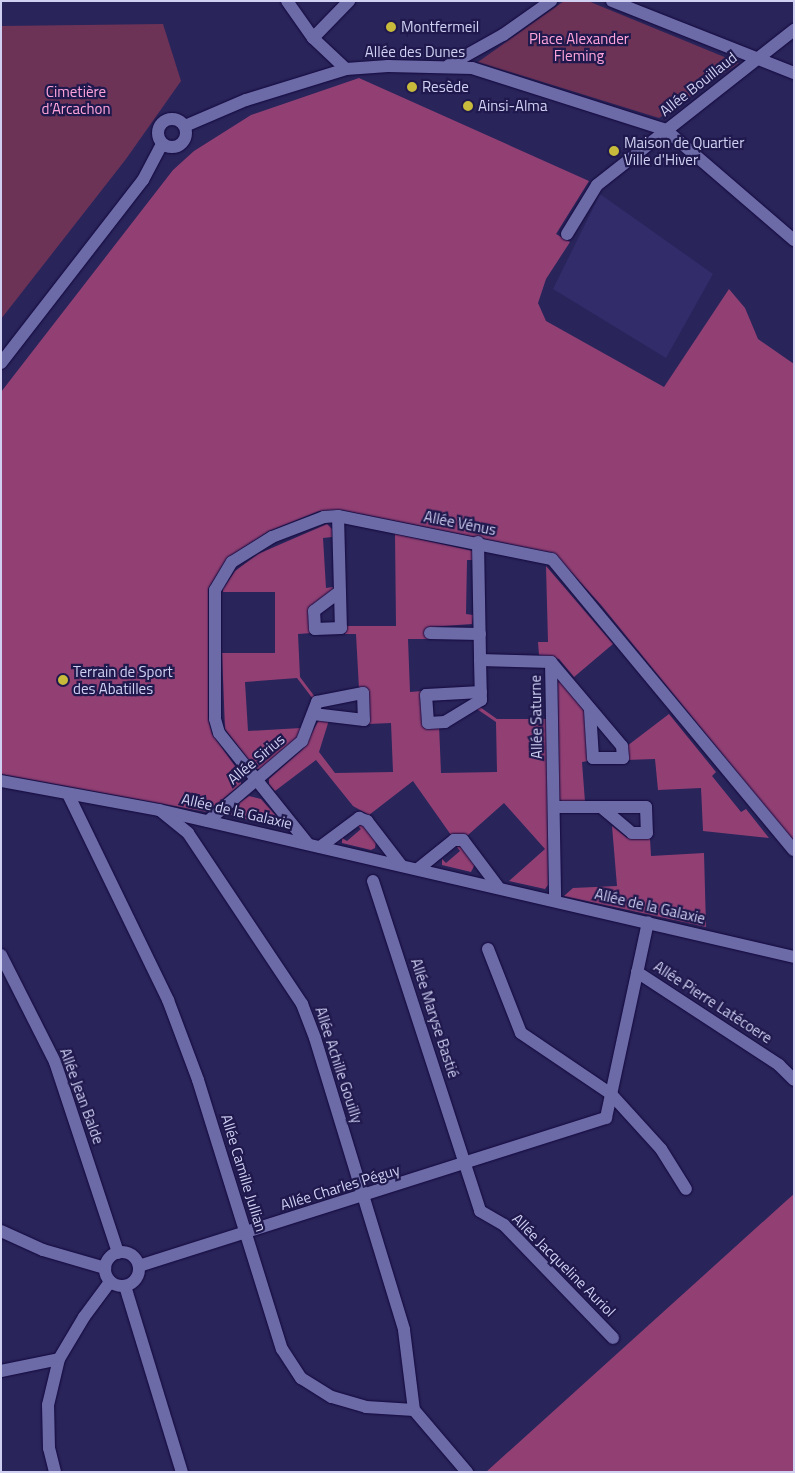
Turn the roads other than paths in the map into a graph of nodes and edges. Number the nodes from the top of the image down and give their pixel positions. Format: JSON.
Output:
{"nodes":[{"id":1,"x":287,"y":1,"type":"edge"},
{"id":2,"x":349,"y":1,"type":"edge"},
{"id":3,"x":551,"y":1,"type":"edge"},
{"id":4,"x":612,"y":1,"type":"edge"},
{"id":5,"x":794,"y":30,"type":"edge"},
{"id":6,"x":313,"y":38,"type":"junction"},
{"id":7,"x":757,"y":58,"type":"junction"},
{"id":8,"x":449,"y":65,"type":"junction"},
{"id":9,"x":346,"y":69,"type":"junction"},
{"id":10,"x":794,"y":73,"type":"edge"},
{"id":11,"x":185,"y":126,"type":"junction"},
{"id":12,"x":666,"y":130,"type":"junction"},
{"id":13,"x":162,"y":144,"type":"junction"},
{"id":14,"x":566,"y":234,"type":"dead end"},
{"id":15,"x":794,"y":240,"type":"edge"},
{"id":16,"x":1,"y":363,"type":"edge"},
{"id":17,"x":338,"y":516,"type":"junction"},
{"id":18,"x":478,"y":542,"type":"junction"},
{"id":19,"x":339,"y":592,"type":"dead end"},
{"id":20,"x":430,"y":633,"type":"dead end"},
{"id":21,"x":480,"y":634,"type":"junction"},
{"id":22,"x":480,"y":660,"type":"junction"},
{"id":23,"x":551,"y":662,"type":"junction"},
{"id":24,"x":481,"y":692,"type":"dead end"},
{"id":25,"x":590,"y":710,"type":"dead end"},
{"id":26,"x":313,"y":714,"type":"dead end"},
{"id":27,"x":1,"y":781,"type":"edge"},
{"id":28,"x":256,"y":781,"type":"junction"},
{"id":29,"x":69,"y":796,"type":"junction"},
{"id":30,"x":554,"y":807,"type":"junction"},
{"id":31,"x":602,"y":808,"type":"dead end"},
{"id":32,"x":159,"y":810,"type":"junction"},
{"id":33,"x":208,"y":821,"type":"junction"},
{"id":34,"x":314,"y":845,"type":"junction"},
{"id":35,"x":794,"y":850,"type":"edge"},
{"id":36,"x":401,"y":865,"type":"junction"},
{"id":37,"x":418,"y":869,"type":"junction"},
{"id":38,"x":374,"y":881,"type":"dead end"},
{"id":39,"x":499,"y":888,"type":"junction"},
{"id":40,"x":555,"y":900,"type":"junction"},
{"id":41,"x":648,"y":922,"type":"junction"},
{"id":42,"x":488,"y":949,"type":"dead end"},
{"id":43,"x":1,"y":955,"type":"edge"},
{"id":44,"x":794,"y":957,"type":"edge"},
{"id":45,"x":637,"y":972,"type":"junction"},
{"id":46,"x":794,"y":1080,"type":"edge"},
{"id":47,"x":611,"y":1094,"type":"junction"},
{"id":48,"x":465,"y":1164,"type":"junction"},
{"id":49,"x":686,"y":1189,"type":"dead end"},
{"id":50,"x":363,"y":1196,"type":"junction"},
{"id":51,"x":1,"y":1231,"type":"edge"},
{"id":52,"x":246,"y":1233,"type":"junction"},
{"id":53,"x":118,"y":1253,"type":"junction"},
{"id":54,"x":138,"y":1266,"type":"junction"},
{"id":55,"x":104,"y":1268,"type":"junction"},
{"id":56,"x":110,"y":1282,"type":"junction"},
{"id":57,"x":125,"y":1286,"type":"junction"},
{"id":58,"x":614,"y":1338,"type":"dead end"},
{"id":59,"x":59,"y":1359,"type":"junction"},
{"id":60,"x":1,"y":1371,"type":"edge"},
{"id":61,"x":414,"y":1410,"type":"junction"},
{"id":62,"x":55,"y":1472,"type":"edge"},
{"id":63,"x":182,"y":1472,"type":"edge"},
{"id":64,"x":468,"y":1472,"type":"edge"}],
"edges":[{"from":1,"to":6,"type":"street","name":"Allée des Dunes"},
{"from":2,"to":6,"type":"street"},
{"from":3,"to":8,"type":"street"},
{"from":4,"to":7,"type":"street"},
{"from":5,"to":7,"type":"street","name":"Allée Bouillaud"},
{"from":6,"to":9,"type":"street","name":"Allée des Dunes"},
{"from":7,"to":10,"type":"street"},
{"from":7,"to":12,"type":"street","name":"Allée Bouillaud"},
{"from":8,"to":9,"type":"street","name":"Allée des Dunes"},
{"from":8,"to":12,"type":"street","name":"Allée des Dunes"},
{"from":9,"to":11,"type":"street"},
{"from":11,"to":13,"type":"street"},
{"from":11,"to":13,"type":"street"},
{"from":12,"to":14,"type":"street","name":"Allée Bouillaud"},
{"from":12,"to":15,"type":"street","name":"Allée des Dunes"},
{"from":13,"to":16,"type":"street"},
{"from":17,"to":18,"type":"street","name":"Allée Vénus"},
{"from":17,"to":19,"type":"street"},
{"from":17,"to":28,"type":"street","name":"Allée Vénus"},
{"from":18,"to":21,"type":"street"},
{"from":18,"to":35,"type":"street","name":"Allée Vénus"},
{"from":20,"to":21,"type":"street"},
{"from":21,"to":22,"type":"street"},
{"from":22,"to":23,"type":"street","name":"Allée Saturne"},
{"from":22,"to":24,"type":"street"},
{"from":23,"to":25,"type":"street"},
{"from":23,"to":30,"type":"street","name":"Allée Saturne"},
{"from":26,"to":28,"type":"street","name":"Allée Sirius"},
{"from":27,"to":29,"type":"street","name":"Allée Achille Gouilly"},
{"from":28,"to":33,"type":"street","name":"Allée Sirius"},
{"from":28,"to":34,"type":"street","name":"Allée de la Galaxie"},
{"from":29,"to":32,"type":"street","name":"Allée Achille Gouilly"},
{"from":29,"to":52,"type":"street","name":"Allée Camille Jullian"},
{"from":30,"to":31,"type":"street"},
{"from":30,"to":40,"type":"street","name":"Allée Saturne"},
{"from":32,"to":33,"type":"street","name":"Allée de la Galaxie"},
{"from":32,"to":50,"type":"street","name":"Allée Achille Gouilly"},
{"from":33,"to":34,"type":"street","name":"Allée de la Galaxie"},
{"from":34,"to":36,"type":"street","name":"Allée de la Galaxie"},
{"from":34,"to":36,"type":"street"},
{"from":36,"to":37,"type":"street","name":"Allée de la Galaxie"},
{"from":37,"to":39,"type":"street","name":"Allée de la Galaxie"},
{"from":37,"to":39,"type":"street"},
{"from":38,"to":48,"type":"street","name":"Allée Maryse Bastié"},
{"from":39,"to":40,"type":"street","name":"Allée de la Galaxie"},
{"from":40,"to":41,"type":"street","name":"Allée de la Galaxie"},
{"from":41,"to":44,"type":"street","name":"Allée de la Galaxie"},
{"from":41,"to":45,"type":"street"},
{"from":42,"to":47,"type":"street"},
{"from":43,"to":53,"type":"street","name":"Allée Jean Balde"},
{"from":45,"to":46,"type":"street","name":"Allée Pierre Latécoere"},
{"from":45,"to":47,"type":"street"},
{"from":47,"to":48,"type":"street","name":"Allée Charles Péguy"},
{"from":47,"to":49,"type":"street"},
{"from":48,"to":50,"type":"street","name":"Allée Charles Péguy"},
{"from":48,"to":58,"type":"street","name":"Allée Jacqueline Auriol"},
{"from":50,"to":52,"type":"street","name":"Allée Charles Péguy"},
{"from":50,"to":61,"type":"street","name":"Allée Achille Gouilly"},
{"from":51,"to":55,"type":"street"},
{"from":52,"to":54,"type":"street","name":"Allée Charles Péguy"},
{"from":52,"to":61,"type":"street","name":"Allée Camille Jullian"},
{"from":53,"to":54,"type":"street"},
{"from":53,"to":55,"type":"street"},
{"from":54,"to":57,"type":"street"},
{"from":55,"to":56,"type":"street"},
{"from":56,"to":57,"type":"street"},
{"from":56,"to":59,"type":"street"},
{"from":57,"to":63,"type":"street"},
{"from":59,"to":60,"type":"street"},
{"from":59,"to":62,"type":"street"},
{"from":61,"to":64,"type":"street"}]}
